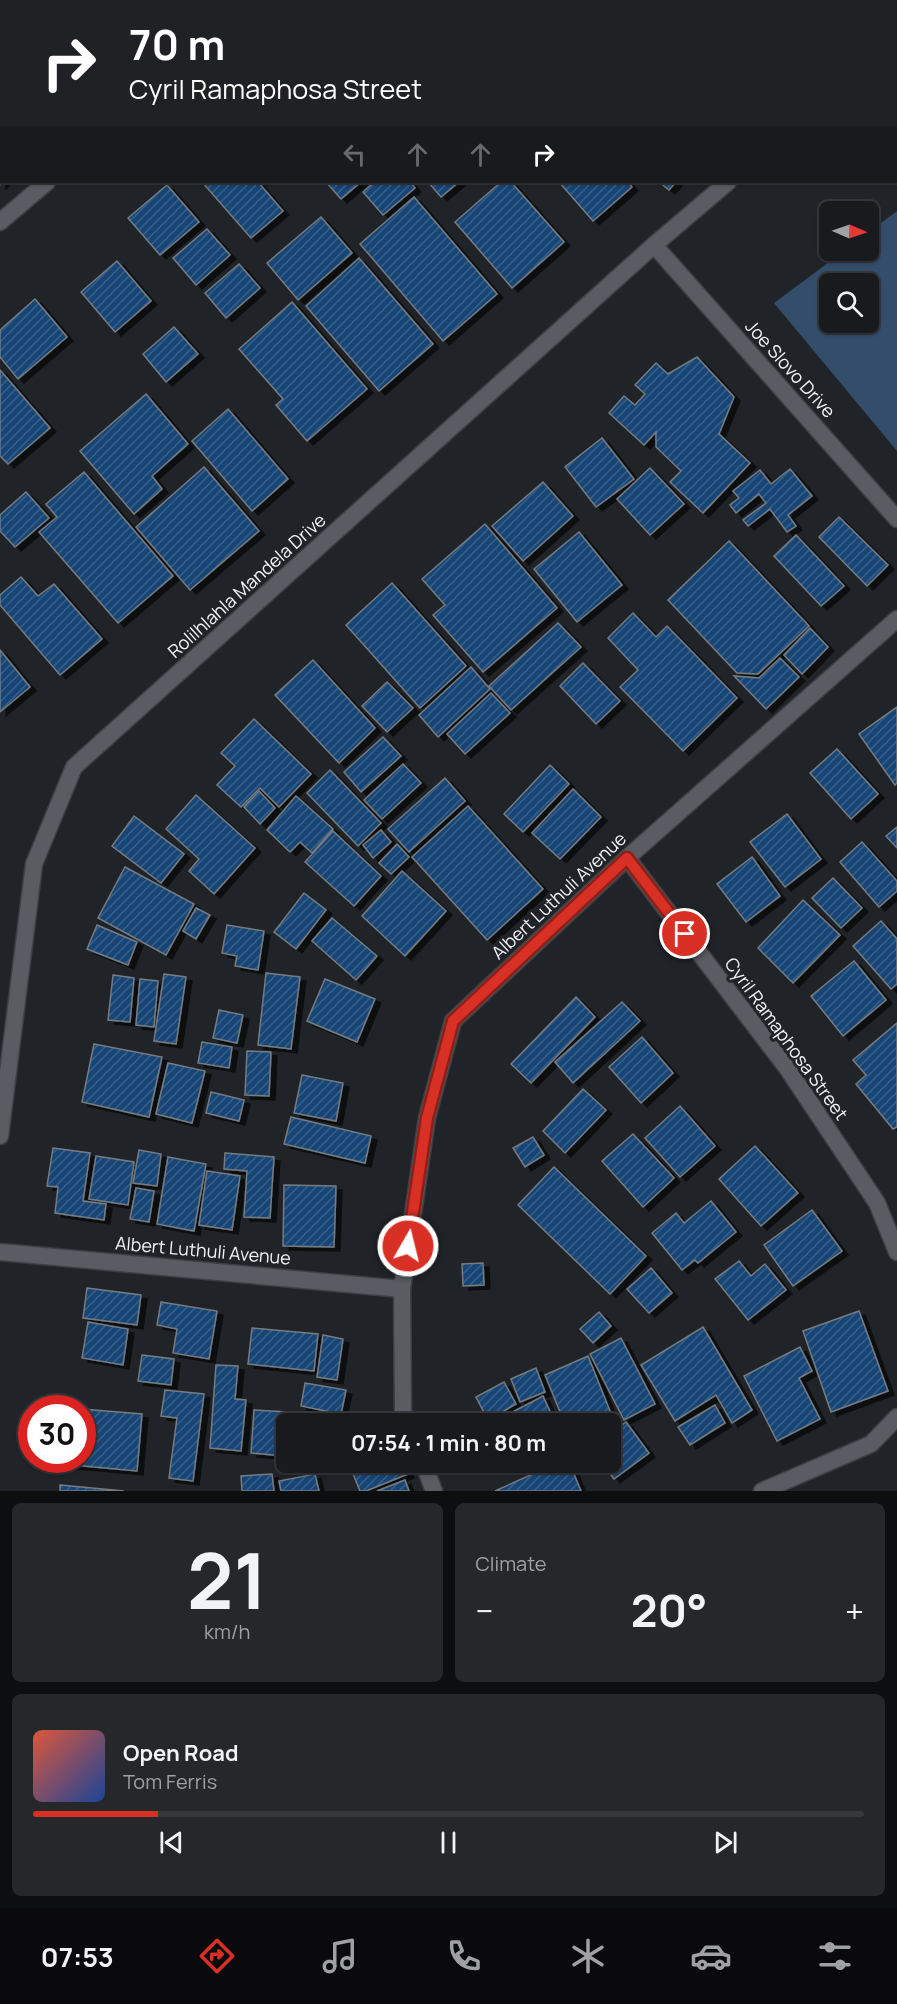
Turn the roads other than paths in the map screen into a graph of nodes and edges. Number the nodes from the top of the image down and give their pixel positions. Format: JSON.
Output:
{"nodes":[{"id":1,"x":45,"y":183,"type":"edge"},
{"id":2,"x":727,"y":183,"type":"edge"},
{"id":3,"x":0,"y":222,"type":"edge"},
{"id":4,"x":654,"y":245,"type":"junction"},
{"id":5,"x":897,"y":519,"type":"edge"},
{"id":6,"x":897,"y":619,"type":"edge"},
{"id":7,"x":627,"y":858,"type":"junction"},
{"id":8,"x":0,"y":1136,"type":"edge"},
{"id":9,"x":0,"y":1252,"type":"edge"},
{"id":10,"x":897,"y":1252,"type":"edge"},
{"id":11,"x":402,"y":1289,"type":"junction"},
{"id":12,"x":404,"y":1413,"type":"edge"},
{"id":13,"x":897,"y":1417,"type":"edge"},
{"id":14,"x":427,"y":1473,"type":"edge"},
{"id":15,"x":434,"y":1491,"type":"edge"},
{"id":16,"x":762,"y":1491,"type":"edge"}],
"edges":[{"from":1,"to":3,"type":"street"},
{"from":2,"to":4,"type":"street","name":"Rolilhlahla Mandela Drive"},
{"from":4,"to":5,"type":"street","name":"Joe Slovo Drive"},
{"from":4,"to":8,"type":"street","name":"Rolilhlahla Mandela Drive"},
{"from":6,"to":7,"type":"street","name":"Albert Luthuli Avenue"},
{"from":7,"to":10,"type":"street","name":"Cyril Ramaphosa Street"},
{"from":7,"to":11,"type":"street","name":"Albert Luthuli Avenue"},
{"from":9,"to":11,"type":"street","name":"Albert Luthuli Avenue"},
{"from":11,"to":12,"type":"street","name":"Albert Luthuli Avenue"},
{"from":13,"to":16,"type":"street"},
{"from":14,"to":15,"type":"street"}]}
